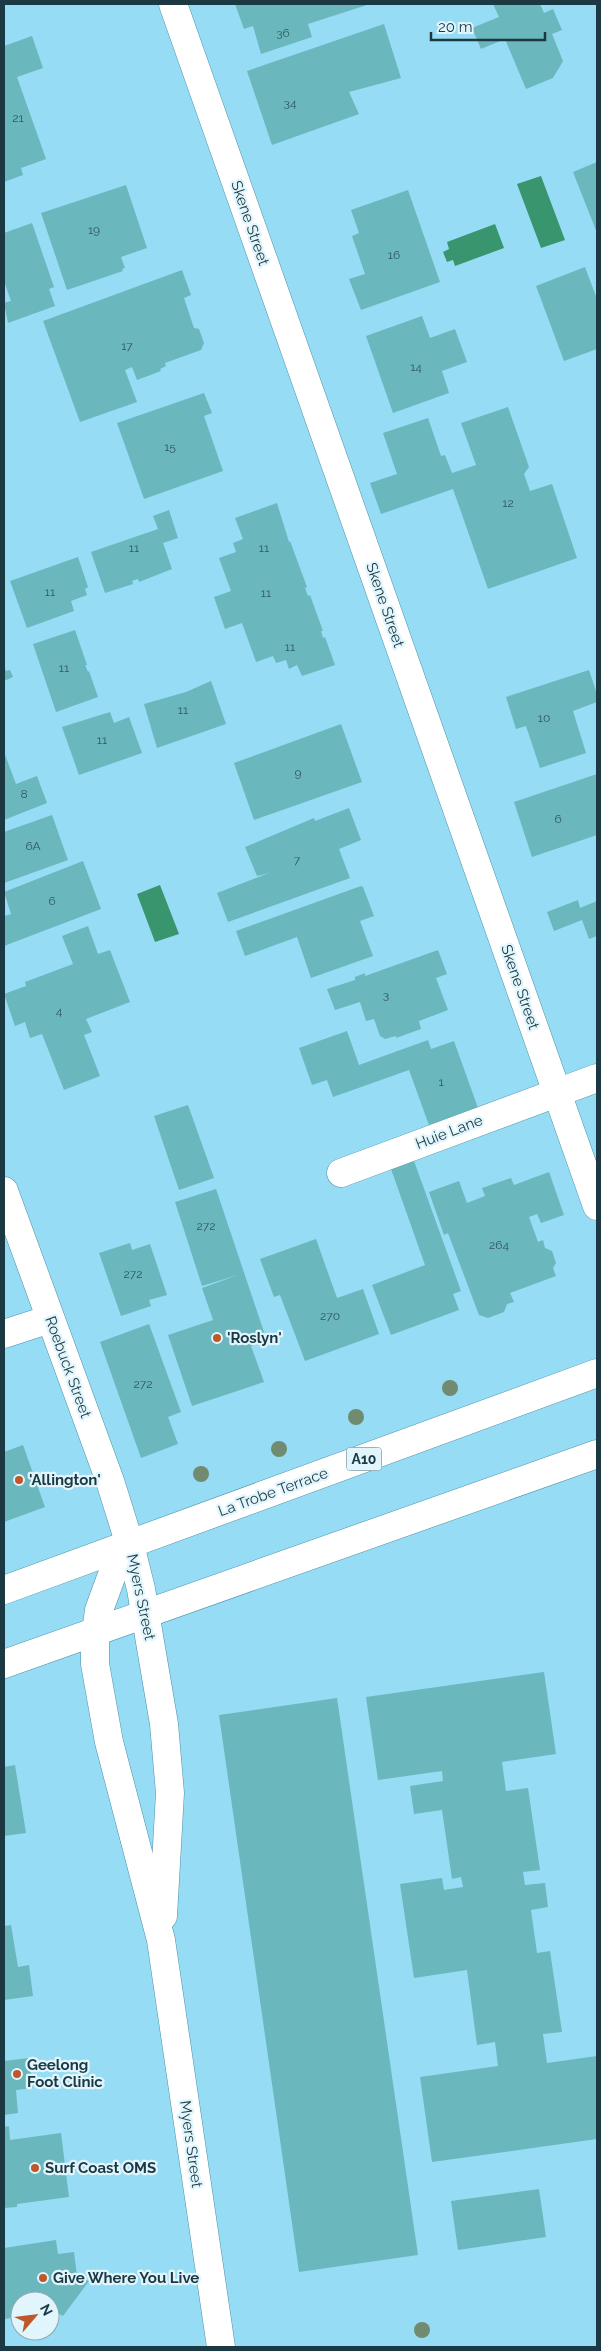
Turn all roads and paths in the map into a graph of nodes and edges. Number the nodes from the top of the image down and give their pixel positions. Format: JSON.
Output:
{"nodes":[{"id":1,"x":173,"y":4,"type":"edge"},
{"id":2,"x":597,"y":1078,"type":"edge"},
{"id":3,"x":557,"y":1092,"type":"junction"},
{"id":4,"x":341,"y":1173,"type":"dead end"},
{"id":5,"x":4,"y":1191,"type":"edge"},
{"id":6,"x":597,"y":1206,"type":"edge"},
{"id":7,"x":50,"y":1318,"type":"junction"},
{"id":8,"x":4,"y":1334,"type":"edge"},
{"id":9,"x":597,"y":1373,"type":"edge"},
{"id":10,"x":597,"y":1454,"type":"edge"},
{"id":11,"x":130,"y":1545,"type":"junction"},
{"id":12,"x":4,"y":1590,"type":"edge"},
{"id":13,"x":146,"y":1614,"type":"junction"},
{"id":14,"x":96,"y":1631,"type":"junction"},
{"id":15,"x":4,"y":1664,"type":"edge"},
{"id":16,"x":161,"y":1940,"type":"junction"},
{"id":17,"x":221,"y":2347,"type":"edge"}],
"edges":[{"from":1,"to":3,"type":"main road","name":"Skene Street"},
{"from":2,"to":3,"type":"main road","name":"Huie Lane"},
{"from":3,"to":4,"type":"main road","name":"Huie Lane"},
{"from":3,"to":6,"type":"main road","name":"Skene Street"},
{"from":5,"to":7,"type":"main road","name":"Roebuck Street"},
{"from":7,"to":8,"type":"main road"},
{"from":7,"to":11,"type":"main road","name":"Roebuck Street"},
{"from":9,"to":11,"type":"main road","name":"La Trobe Terrace","number":"A10"},
{"from":10,"to":13,"type":"main road"},
{"from":11,"to":12,"type":"main road","name":"La Trobe Terrace","number":"A10"},
{"from":11,"to":13,"type":"main road","name":"Myers Street"},
{"from":11,"to":14,"type":"main road","name":"Myers Street"},
{"from":13,"to":14,"type":"main road"},
{"from":13,"to":16,"type":"main road","name":"Myers Street"},
{"from":14,"to":15,"type":"main road"},
{"from":14,"to":16,"type":"main road","name":"Myers Street"},
{"from":16,"to":17,"type":"main road","name":"Myers Street"}]}
